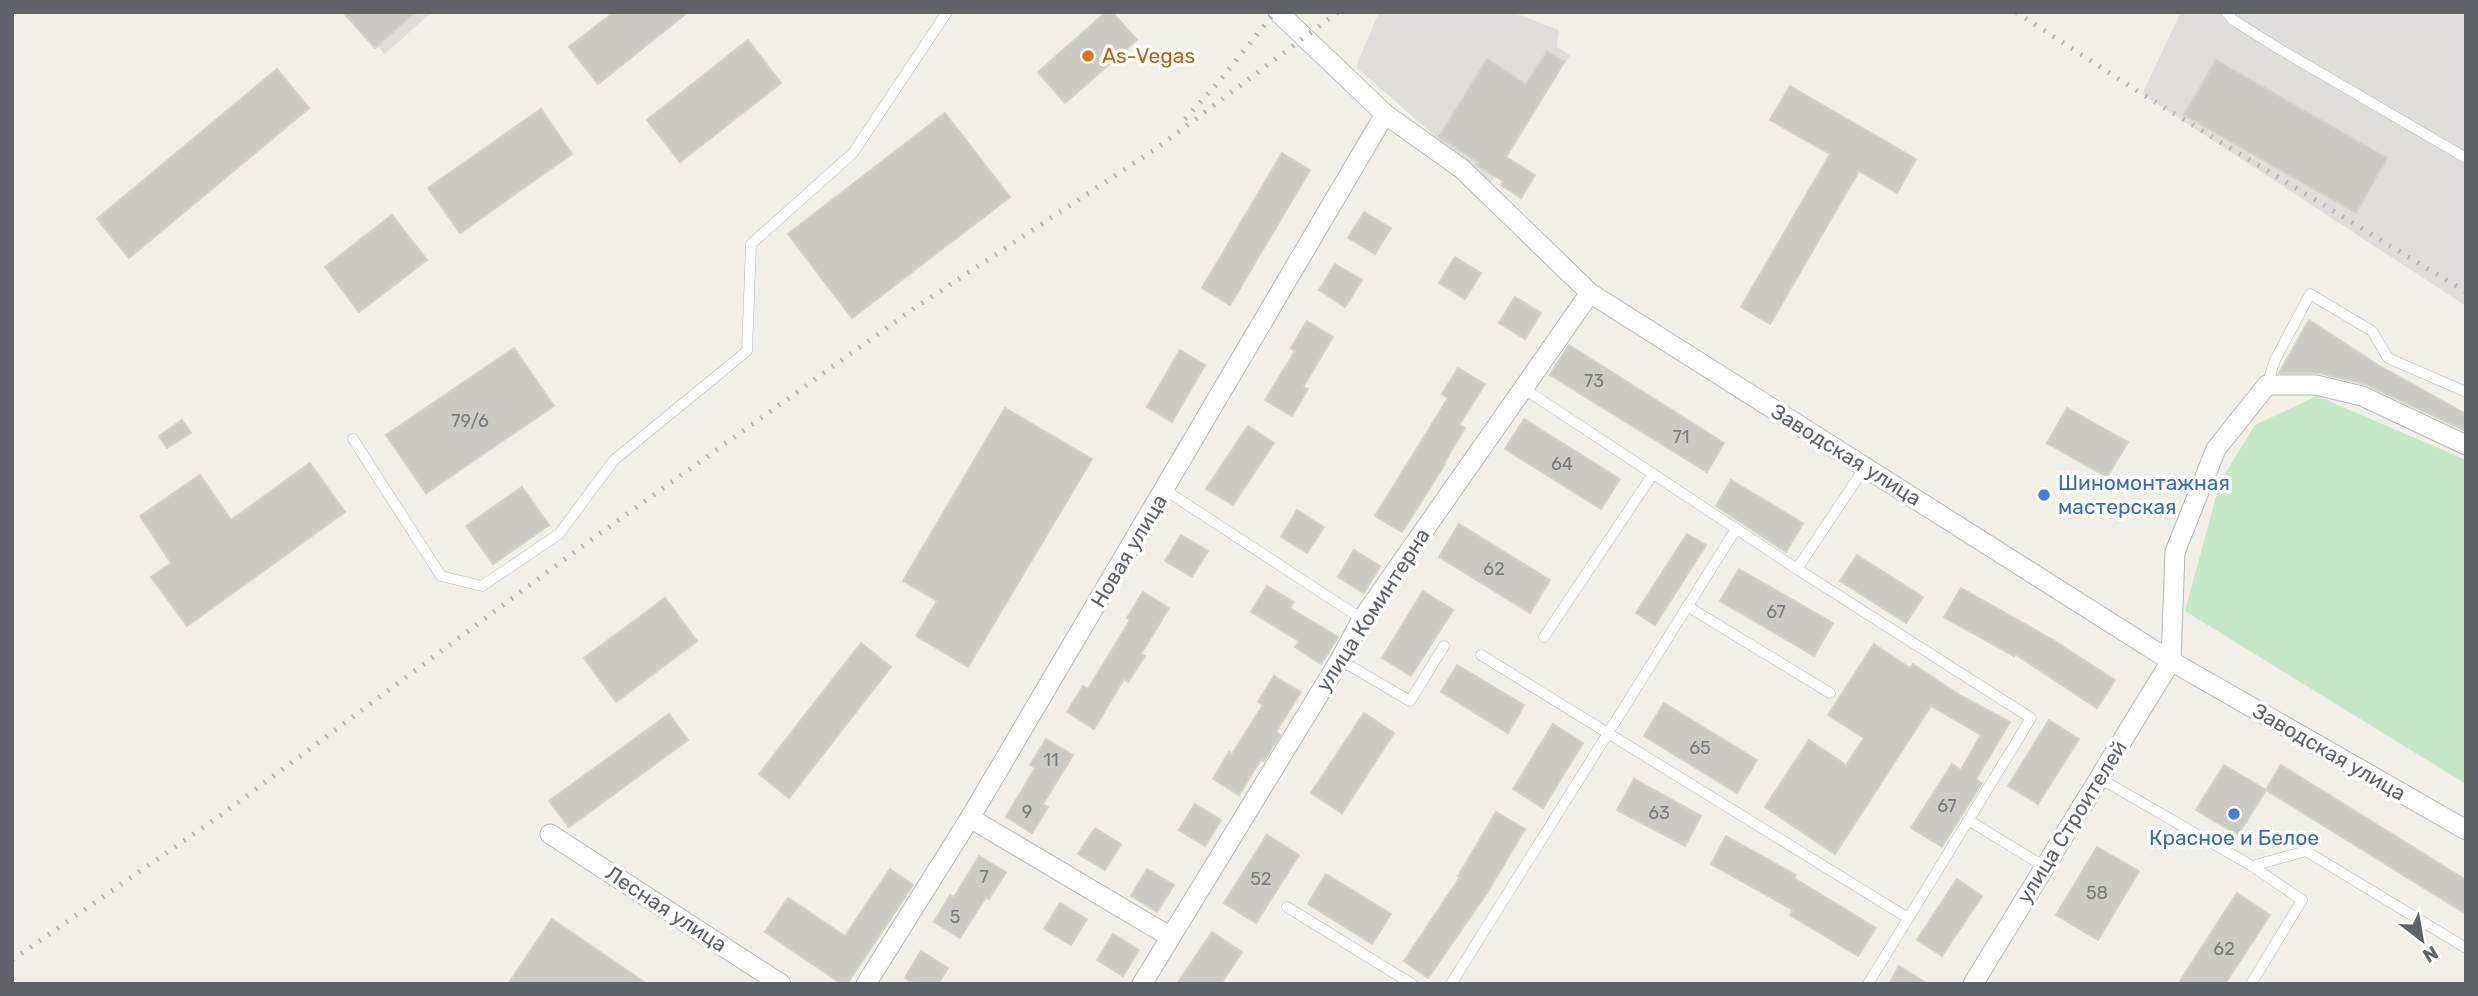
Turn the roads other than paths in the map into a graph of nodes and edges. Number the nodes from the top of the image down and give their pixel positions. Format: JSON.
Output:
{"nodes":[{"id":1,"x":947,"y":12,"type":"edge"},
{"id":2,"x":1278,"y":12,"type":"edge"},
{"id":3,"x":2226,"y":12,"type":"edge"},
{"id":4,"x":1385,"y":114,"type":"junction"},
{"id":5,"x":2466,"y":158,"type":"edge"},
{"id":6,"x":1590,"y":293,"type":"junction"},
{"id":7,"x":2267,"y":385,"type":"junction"},
{"id":8,"x":1523,"y":388,"type":"junction"},
{"id":9,"x":2466,"y":393,"type":"edge"},
{"id":10,"x":353,"y":439,"type":"dead end"},
{"id":11,"x":2466,"y":445,"type":"edge"},
{"id":12,"x":1865,"y":467,"type":"junction"},
{"id":13,"x":1653,"y":474,"type":"junction"},
{"id":14,"x":1165,"y":490,"type":"junction"},
{"id":15,"x":1736,"y":529,"type":"junction"},
{"id":16,"x":1797,"y":569,"type":"junction"},
{"id":17,"x":1687,"y":607,"type":"junction"},
{"id":18,"x":1362,"y":619,"type":"junction"},
{"id":19,"x":1544,"y":638,"type":"dead end"},
{"id":20,"x":1444,"y":646,"type":"dead end"},
{"id":21,"x":1481,"y":655,"type":"dead end"},
{"id":22,"x":1340,"y":660,"type":"junction"},
{"id":23,"x":2171,"y":661,"type":"junction"},
{"id":24,"x":1830,"y":693,"type":"dead end"},
{"id":25,"x":1608,"y":733,"type":"junction"},
{"id":26,"x":2099,"y":778,"type":"junction"},
{"id":27,"x":970,"y":818,"type":"junction"},
{"id":28,"x":1968,"y":820,"type":"junction"},
{"id":29,"x":2466,"y":830,"type":"edge"},
{"id":30,"x":550,"y":834,"type":"dead end"},
{"id":31,"x":2252,"y":866,"type":"junction"},
{"id":32,"x":2045,"y":867,"type":"junction"},
{"id":33,"x":1287,"y":907,"type":"dead end"},
{"id":34,"x":1909,"y":918,"type":"junction"},
{"id":35,"x":1169,"y":936,"type":"junction"},
{"id":36,"x":2466,"y":948,"type":"edge"},
{"id":37,"x":781,"y":984,"type":"edge"},
{"id":38,"x":866,"y":984,"type":"edge"},
{"id":39,"x":1142,"y":984,"type":"edge"},
{"id":40,"x":1412,"y":984,"type":"edge"},
{"id":41,"x":1451,"y":984,"type":"edge"},
{"id":42,"x":1868,"y":984,"type":"edge"},
{"id":43,"x":1973,"y":984,"type":"edge"},
{"id":44,"x":2251,"y":984,"type":"edge"}],
"edges":[{"from":1,"to":10,"type":"lane"},
{"from":2,"to":4,"type":"street","name":"Заводская улица"},
{"from":3,"to":5,"type":"lane"},
{"from":4,"to":6,"type":"street","name":"Заводская улица"},
{"from":4,"to":14,"type":"street","name":"Новая улица"},
{"from":6,"to":8,"type":"street","name":"улица Коминтерна"},
{"from":6,"to":12,"type":"street","name":"Заводская улица"},
{"from":7,"to":9,"type":"lane"},
{"from":7,"to":11,"type":"street"},
{"from":7,"to":23,"type":"street"},
{"from":8,"to":13,"type":"lane"},
{"from":8,"to":18,"type":"street","name":"улица Коминтерна"},
{"from":12,"to":16,"type":"lane"},
{"from":12,"to":23,"type":"street","name":"Заводская улица"},
{"from":13,"to":15,"type":"lane"},
{"from":13,"to":19,"type":"lane"},
{"from":14,"to":18,"type":"lane"},
{"from":14,"to":27,"type":"street","name":"Новая улица"},
{"from":15,"to":16,"type":"lane"},
{"from":15,"to":17,"type":"lane"},
{"from":16,"to":28,"type":"lane"},
{"from":17,"to":24,"type":"lane"},
{"from":17,"to":25,"type":"lane"},
{"from":18,"to":22,"type":"street","name":"улица Коминтерна"},
{"from":20,"to":22,"type":"lane"},
{"from":21,"to":25,"type":"lane"},
{"from":22,"to":35,"type":"street","name":"улица Коминтерна"},
{"from":23,"to":26,"type":"street","name":"улица Строителей"},
{"from":23,"to":29,"type":"street","name":"Заводская улица"},
{"from":25,"to":34,"type":"lane"},
{"from":25,"to":41,"type":"lane"},
{"from":26,"to":31,"type":"lane"},
{"from":26,"to":32,"type":"street","name":"улица Строителей"},
{"from":27,"to":35,"type":"street"},
{"from":27,"to":38,"type":"street","name":"Новая улица"},
{"from":28,"to":32,"type":"lane"},
{"from":28,"to":34,"type":"lane"},
{"from":30,"to":37,"type":"street","name":"Лесная улица"},
{"from":31,"to":36,"type":"lane"},
{"from":31,"to":44,"type":"lane"},
{"from":32,"to":43,"type":"street","name":"улица Строителей"},
{"from":33,"to":40,"type":"lane"},
{"from":34,"to":42,"type":"lane"},
{"from":35,"to":39,"type":"street","name":"улица Коминтерна"}]}
